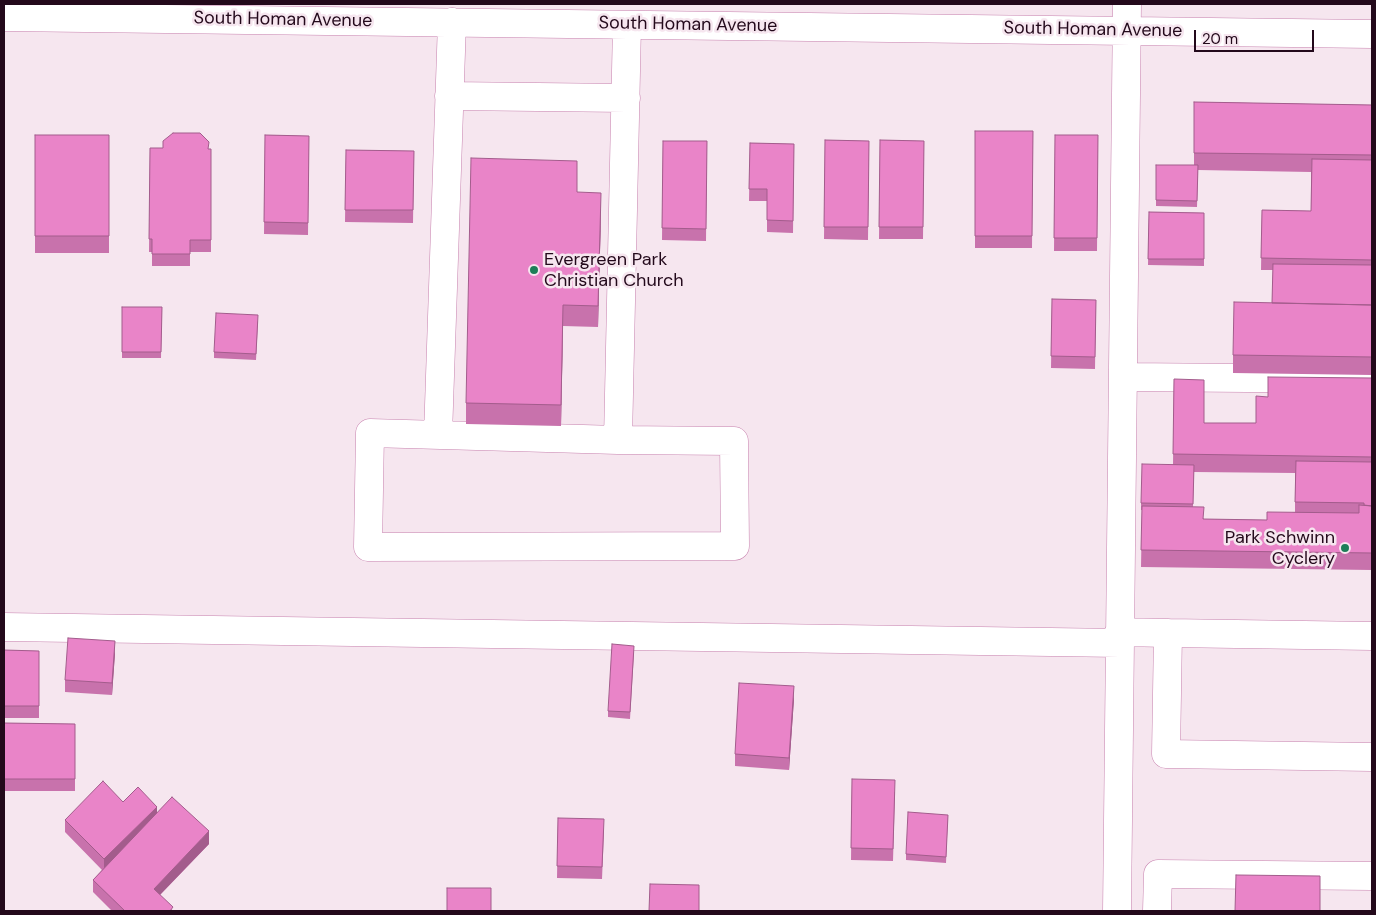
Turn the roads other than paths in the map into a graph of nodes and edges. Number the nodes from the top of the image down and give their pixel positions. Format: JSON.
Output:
{"nodes":[{"id":1,"x":1127,"y":4,"type":"edge"},
{"id":2,"x":4,"y":17,"type":"edge"},
{"id":3,"x":452,"y":22,"type":"junction"},
{"id":4,"x":628,"y":24,"type":"junction"},
{"id":5,"x":1127,"y":31,"type":"junction"},
{"id":6,"x":1372,"y":34,"type":"edge"},
{"id":7,"x":449,"y":96,"type":"junction"},
{"id":8,"x":626,"y":98,"type":"junction"},
{"id":9,"x":1123,"y":377,"type":"junction"},
{"id":10,"x":1372,"y":379,"type":"edge"},
{"id":11,"x":438,"y":435,"type":"junction"},
{"id":12,"x":618,"y":440,"type":"junction"},
{"id":13,"x":4,"y":627,"type":"edge"},
{"id":14,"x":1168,"y":633,"type":"junction"},
{"id":15,"x":1372,"y":636,"type":"edge"},
{"id":16,"x":1120,"y":638,"type":"junction"},
{"id":17,"x":1372,"y":757,"type":"edge"},
{"id":18,"x":1372,"y":876,"type":"edge"},
{"id":19,"x":1116,"y":911,"type":"edge"},
{"id":20,"x":1157,"y":911,"type":"edge"}],
"edges":[{"from":1,"to":5,"type":"street"},
{"from":2,"to":3,"type":"street","name":"South Homan Avenue"},
{"from":3,"to":4,"type":"street","name":"South Homan Avenue"},
{"from":3,"to":7,"type":"street"},
{"from":4,"to":5,"type":"street","name":"South Homan Avenue"},
{"from":4,"to":8,"type":"street"},
{"from":5,"to":6,"type":"street","name":"South Homan Avenue"},
{"from":5,"to":9,"type":"street"},
{"from":7,"to":8,"type":"street"},
{"from":7,"to":11,"type":"street"},
{"from":8,"to":12,"type":"street"},
{"from":9,"to":10,"type":"street"},
{"from":9,"to":16,"type":"street"},
{"from":11,"to":12,"type":"street"},
{"from":11,"to":12,"type":"street"},
{"from":13,"to":16,"type":"street"},
{"from":14,"to":15,"type":"street"},
{"from":14,"to":16,"type":"street"},
{"from":14,"to":17,"type":"street"},
{"from":16,"to":19,"type":"street"},
{"from":18,"to":20,"type":"street"}]}
